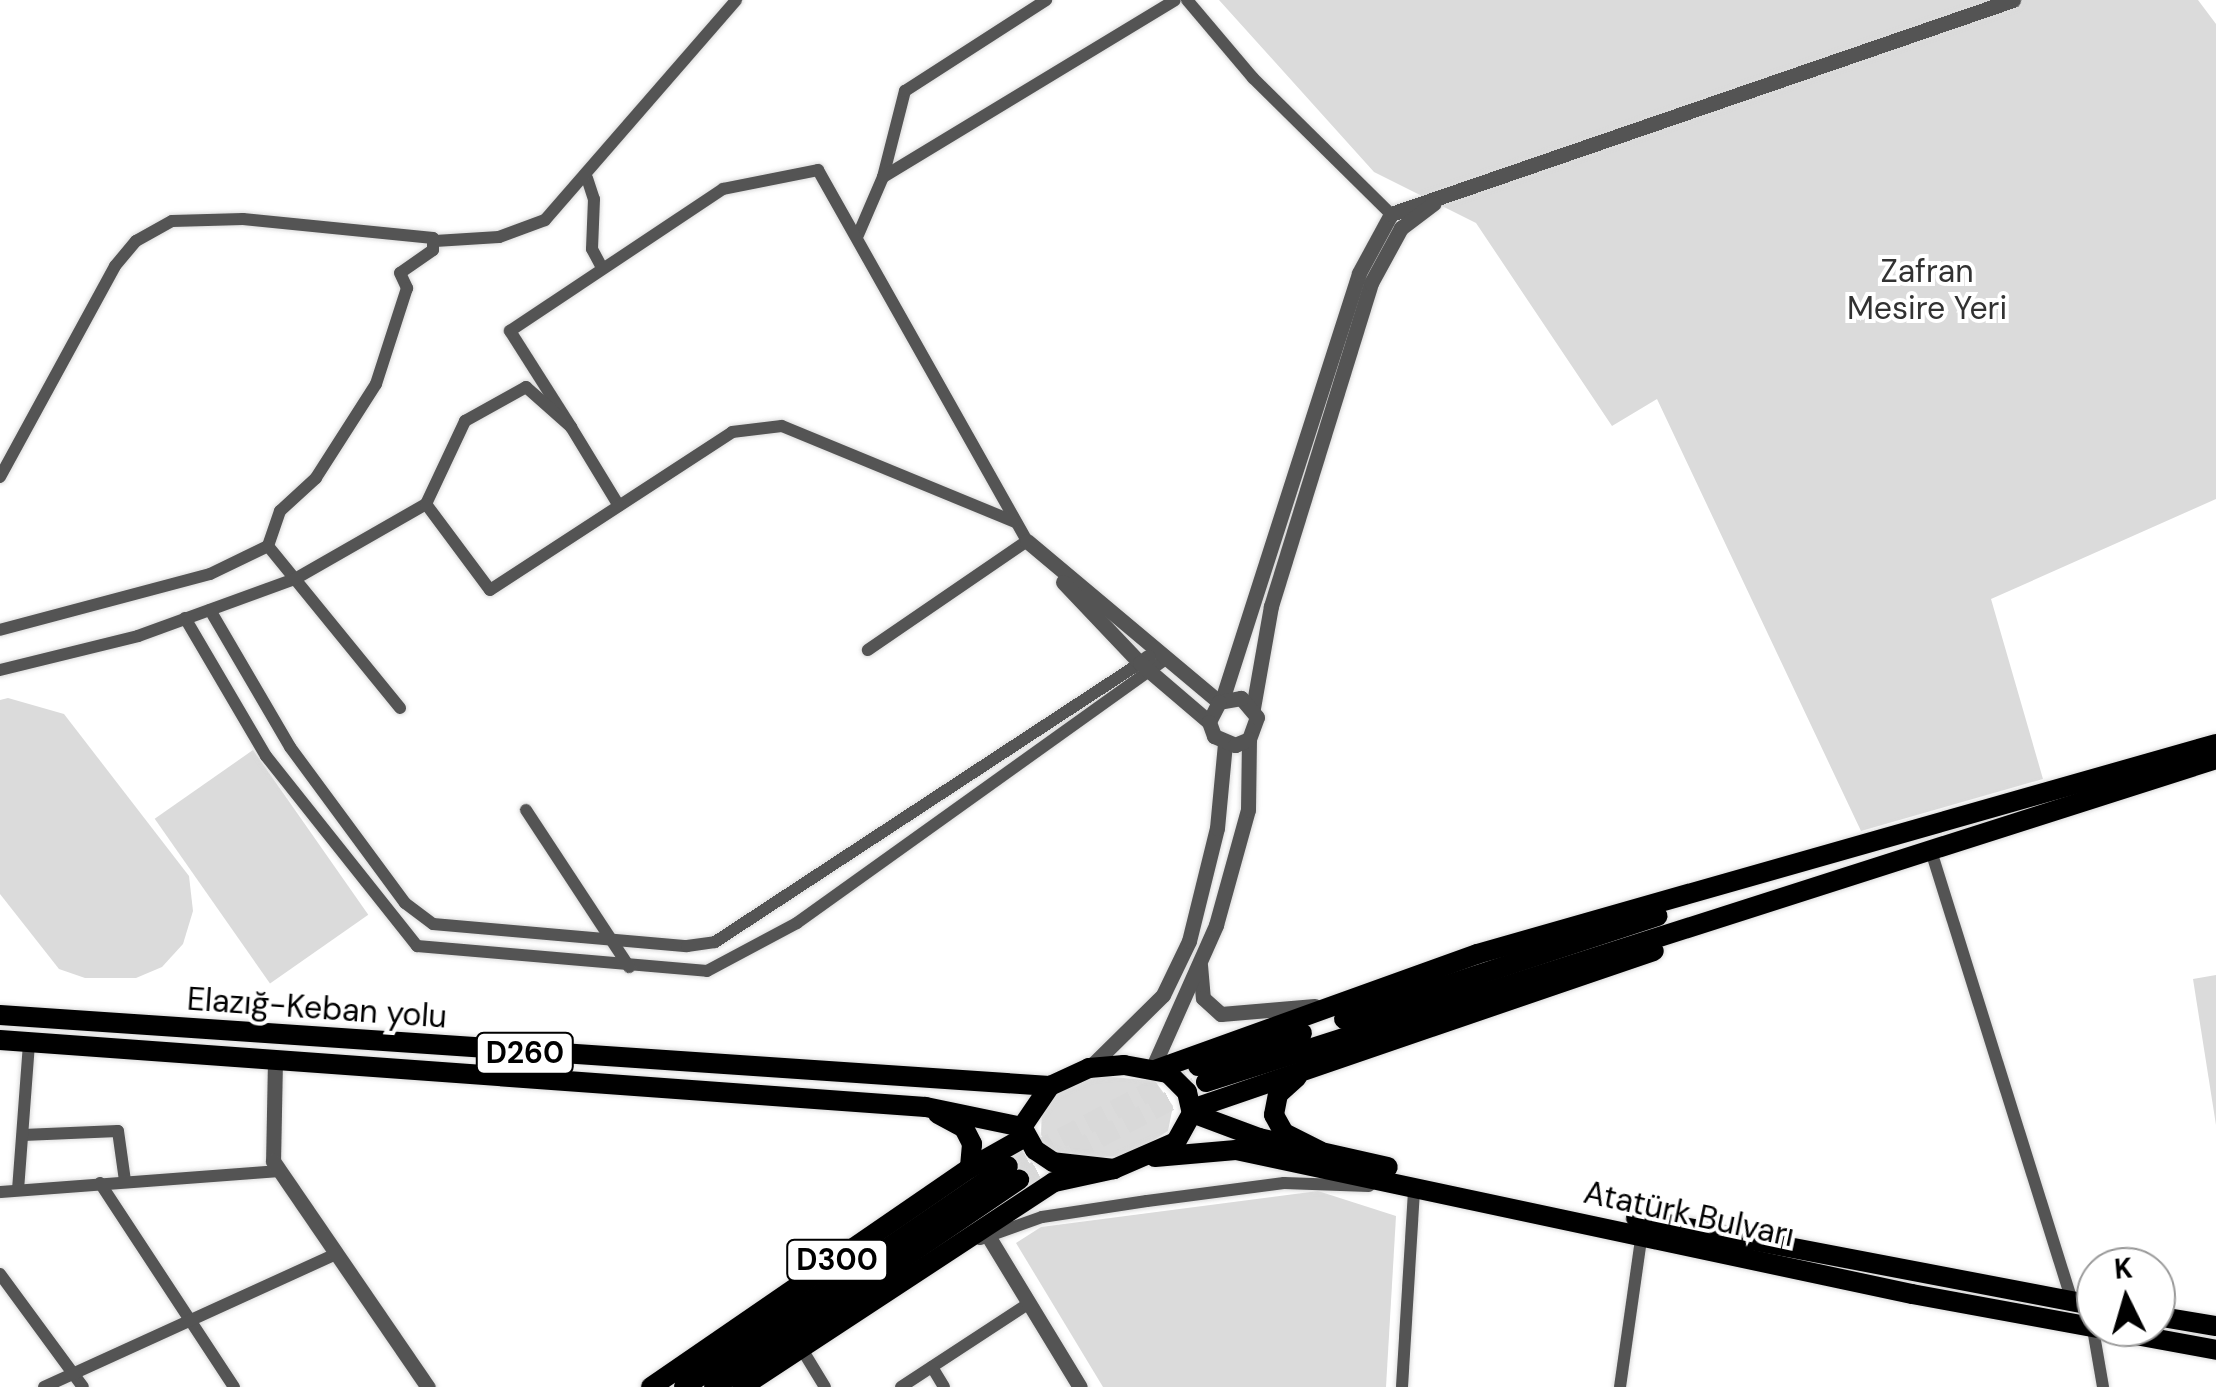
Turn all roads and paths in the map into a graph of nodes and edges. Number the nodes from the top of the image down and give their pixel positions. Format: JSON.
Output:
{"nodes":[{"id":1,"x":736,"y":0,"type":"edge"},
{"id":2,"x":1046,"y":0,"type":"edge"},
{"id":3,"x":1174,"y":0,"type":"edge"},
{"id":4,"x":1187,"y":0,"type":"edge"},
{"id":5,"x":2013,"y":0,"type":"edge"},
{"id":6,"x":587,"y":178,"type":"junction"},
{"id":7,"x":883,"y":178,"type":"junction"},
{"id":8,"x":1452,"y":190,"type":"junction"},
{"id":9,"x":1391,"y":214,"type":"junction"},
{"id":10,"x":858,"y":235,"type":"junction"},
{"id":11,"x":434,"y":241,"type":"junction"},
{"id":12,"x":602,"y":268,"type":"junction"},
{"id":13,"x":570,"y":427,"type":"junction"},
{"id":14,"x":0,"y":477,"type":"edge"},
{"id":15,"x":426,"y":504,"type":"junction"},
{"id":16,"x":619,"y":506,"type":"junction"},
{"id":17,"x":1015,"y":522,"type":"junction"},
{"id":18,"x":1028,"y":541,"type":"junction"},
{"id":19,"x":268,"y":546,"type":"junction"},
{"id":20,"x":295,"y":579,"type":"junction"},
{"id":21,"x":210,"y":610,"type":"junction"},
{"id":22,"x":186,"y":618,"type":"junction"},
{"id":23,"x":0,"y":630,"type":"edge"},
{"id":24,"x":868,"y":650,"type":"dead end"},
{"id":25,"x":1160,"y":656,"type":"junction"},
{"id":26,"x":1145,"y":668,"type":"junction"},
{"id":27,"x":0,"y":670,"type":"edge"},
{"id":28,"x":1220,"y":701,"type":"junction"},
{"id":29,"x":400,"y":708,"type":"dead end"},
{"id":30,"x":1253,"y":708,"type":"junction"},
{"id":31,"x":1209,"y":722,"type":"junction"},
{"id":32,"x":1249,"y":739,"type":"junction"},
{"id":33,"x":1225,"y":744,"type":"junction"},
{"id":34,"x":2216,"y":744,"type":"edge"},
{"id":35,"x":2216,"y":759,"type":"edge"},
{"id":36,"x":526,"y":810,"type":"dead end"},
{"id":37,"x":1916,"y":830,"type":"junction"},
{"id":38,"x":1931,"y":851,"type":"junction"},
{"id":39,"x":611,"y":940,"type":"junction"},
{"id":40,"x":1200,"y":958,"type":"junction"},
{"id":41,"x":629,"y":967,"type":"junction"},
{"id":42,"x":1338,"y":1002,"type":"junction"},
{"id":43,"x":0,"y":1015,"type":"edge"},
{"id":44,"x":0,"y":1040,"type":"edge"},
{"id":45,"x":29,"y":1042,"type":"junction"},
{"id":46,"x":275,"y":1060,"type":"junction"},
{"id":47,"x":1089,"y":1068,"type":"junction"},
{"id":48,"x":1154,"y":1070,"type":"junction"},
{"id":49,"x":1301,"y":1073,"type":"junction"},
{"id":50,"x":1050,"y":1086,"type":"junction"},
{"id":51,"x":907,"y":1106,"type":"junction"},
{"id":52,"x":1192,"y":1111,"type":"junction"},
{"id":53,"x":1024,"y":1132,"type":"junction"},
{"id":54,"x":22,"y":1135,"type":"junction"},
{"id":55,"x":1320,"y":1151,"type":"junction"},
{"id":56,"x":1148,"y":1158,"type":"junction"},
{"id":57,"x":970,"y":1168,"type":"junction"},
{"id":58,"x":1114,"y":1170,"type":"junction"},
{"id":59,"x":280,"y":1171,"type":"junction"},
{"id":60,"x":125,"y":1181,"type":"junction"},
{"id":61,"x":100,"y":1183,"type":"junction"},
{"id":62,"x":1417,"y":1188,"type":"junction"},
{"id":63,"x":18,"y":1190,"type":"junction"},
{"id":64,"x":0,"y":1192,"type":"edge"},
{"id":65,"x":985,"y":1231,"type":"junction"},
{"id":66,"x":1642,"y":1233,"type":"junction"},
{"id":67,"x":334,"y":1255,"type":"junction"},
{"id":68,"x":0,"y":1274,"type":"edge"},
{"id":69,"x":2072,"y":1302,"type":"junction"},
{"id":70,"x":2076,"y":1303,"type":"edge"},
{"id":71,"x":1028,"y":1304,"type":"junction"},
{"id":72,"x":2176,"y":1319,"type":"edge"},
{"id":73,"x":188,"y":1324,"type":"junction"},
{"id":74,"x":2076,"y":1325,"type":"edge"},
{"id":75,"x":2216,"y":1326,"type":"edge"},
{"id":76,"x":2176,"y":1343,"type":"edge"},
{"id":77,"x":2096,"y":1347,"type":"edge"},
{"id":78,"x":802,"y":1350,"type":"junction"},
{"id":79,"x":2216,"y":1350,"type":"edge"},
{"id":80,"x":932,"y":1367,"type":"junction"},
{"id":81,"x":74,"y":1374,"type":"junction"},
{"id":82,"x":44,"y":1387,"type":"edge"},
{"id":83,"x":83,"y":1387,"type":"edge"},
{"id":84,"x":234,"y":1387,"type":"edge"},
{"id":85,"x":428,"y":1387,"type":"edge"},
{"id":86,"x":651,"y":1387,"type":"edge"},
{"id":87,"x":684,"y":1387,"type":"edge"},
{"id":88,"x":714,"y":1387,"type":"edge"},
{"id":89,"x":742,"y":1387,"type":"edge"},
{"id":90,"x":825,"y":1387,"type":"edge"},
{"id":91,"x":901,"y":1387,"type":"edge"},
{"id":92,"x":944,"y":1387,"type":"edge"},
{"id":93,"x":1080,"y":1387,"type":"edge"},
{"id":94,"x":1402,"y":1387,"type":"edge"},
{"id":95,"x":1620,"y":1387,"type":"edge"},
{"id":96,"x":2103,"y":1387,"type":"edge"}],
"edges":[{"from":1,"to":6,"type":"street"},
{"from":2,"to":7,"type":"street"},
{"from":3,"to":7,"type":"street"},
{"from":4,"to":9,"type":"street"},
{"from":5,"to":8,"type":"street"},
{"from":6,"to":11,"type":"street"},
{"from":6,"to":12,"type":"street"},
{"from":7,"to":10,"type":"street"},
{"from":8,"to":9,"type":"street"},
{"from":8,"to":30,"type":"street"},
{"from":9,"to":28,"type":"street"},
{"from":10,"to":12,"type":"street"},
{"from":10,"to":17,"type":"street"},
{"from":11,"to":14,"type":"street"},
{"from":11,"to":19,"type":"street"},
{"from":12,"to":13,"type":"street"},
{"from":13,"to":15,"type":"street"},
{"from":13,"to":16,"type":"street"},
{"from":15,"to":16,"type":"street"},
{"from":15,"to":20,"type":"street"},
{"from":16,"to":17,"type":"street"},
{"from":17,"to":18,"type":"street"},
{"from":18,"to":24,"type":"street"},
{"from":18,"to":25,"type":"street"},
{"from":18,"to":26,"type":"street"},
{"from":19,"to":20,"type":"street"},
{"from":19,"to":23,"type":"street"},
{"from":20,"to":21,"type":"street"},
{"from":20,"to":29,"type":"street"},
{"from":21,"to":22,"type":"street"},
{"from":21,"to":39,"type":"street"},
{"from":22,"to":27,"type":"street"},
{"from":22,"to":41,"type":"street"},
{"from":25,"to":26,"type":"street"},
{"from":25,"to":28,"type":"street"},
{"from":26,"to":31,"type":"street"},
{"from":26,"to":39,"type":"street"},
{"from":26,"to":41,"type":"street"},
{"from":28,"to":30,"type":"street"},
{"from":28,"to":31,"type":"street"},
{"from":30,"to":32,"type":"street"},
{"from":31,"to":33,"type":"street"},
{"from":32,"to":33,"type":"street"},
{"from":32,"to":40,"type":"street"},
{"from":33,"to":47,"type":"street"},
{"from":34,"to":37,"type":"main road"},
{"from":35,"to":38,"type":"main road"},
{"from":36,"to":39,"type":"street"},
{"from":37,"to":38,"type":"main road"},
{"from":37,"to":42,"type":"main road"},
{"from":38,"to":49,"type":"main road"},
{"from":38,"to":69,"type":"street"},
{"from":39,"to":41,"type":"street"},
{"from":40,"to":42,"type":"street"},
{"from":40,"to":48,"type":"street"},
{"from":42,"to":48,"type":"main road"},
{"from":43,"to":50,"type":"main road","name":"Elazığ-Keban yolu","number":"D260"},
{"from":44,"to":45,"type":"main road","name":"Elazığ-Keban yolu","number":"D260"},
{"from":45,"to":46,"type":"main road","name":"Elazığ-Keban yolu","number":"D260"},
{"from":45,"to":54,"type":"street"},
{"from":46,"to":51,"type":"main road","name":"Elazığ-Keban yolu","number":"D260"},
{"from":46,"to":59,"type":"street"},
{"from":47,"to":48,"type":"main road"},
{"from":47,"to":50,"type":"main road"},
{"from":48,"to":52,"type":"main road"},
{"from":49,"to":52,"type":"main road"},
{"from":49,"to":55,"type":"main road"},
{"from":50,"to":53,"type":"main road"},
{"from":51,"to":53,"type":"main road","name":"Elazığ-Keban yolu","number":"D260"},
{"from":51,"to":57,"type":"main road","number":"D260"},
{"from":52,"to":55,"type":"main road","name":"Atatürk Bulvarı"},
{"from":52,"to":56,"type":"main road"},
{"from":53,"to":57,"type":"main road","number":"D300"},
{"from":53,"to":58,"type":"main road"},
{"from":54,"to":60,"type":"street"},
{"from":54,"to":63,"type":"street"},
{"from":55,"to":69,"type":"main road","name":"Atatürk Bulvarı"},
{"from":56,"to":58,"type":"main road"},
{"from":56,"to":62,"type":"main road","name":"Atatürk Bulvarı"},
{"from":57,"to":86,"type":"main road","number":"D300"},
{"from":58,"to":65,"type":"main road","number":"D300"},
{"from":59,"to":60,"type":"street"},
{"from":59,"to":67,"type":"street"},
{"from":60,"to":61,"type":"street"},
{"from":61,"to":63,"type":"street"},
{"from":61,"to":73,"type":"street"},
{"from":62,"to":65,"type":"street"},
{"from":62,"to":66,"type":"main road","name":"Atatürk Bulvarı"},
{"from":62,"to":94,"type":"street"},
{"from":63,"to":64,"type":"street"},
{"from":65,"to":71,"type":"street"},
{"from":65,"to":78,"type":"main road","number":"D300"},
{"from":66,"to":74,"type":"main road","name":"Atatürk Bulvarı"},
{"from":66,"to":95,"type":"street"},
{"from":67,"to":73,"type":"street"},
{"from":67,"to":85,"type":"street"},
{"from":68,"to":81,"type":"street"},
{"from":69,"to":70,"type":"main road","name":"Atatürk Bulvarı"},
{"from":71,"to":80,"type":"street"},
{"from":71,"to":93,"type":"street"},
{"from":72,"to":75,"type":"main road"},
{"from":73,"to":81,"type":"street"},
{"from":73,"to":84,"type":"street"},
{"from":76,"to":79,"type":"main road","name":"Atatürk Bulvarı"},
{"from":77,"to":96,"type":"street"},
{"from":78,"to":89,"type":"main road","number":"D300"},
{"from":78,"to":90,"type":"street"},
{"from":80,"to":91,"type":"street"},
{"from":80,"to":92,"type":"street"},
{"from":81,"to":82,"type":"street"},
{"from":81,"to":83,"type":"street"},
{"from":87,"to":88,"type":"main road"}]}
